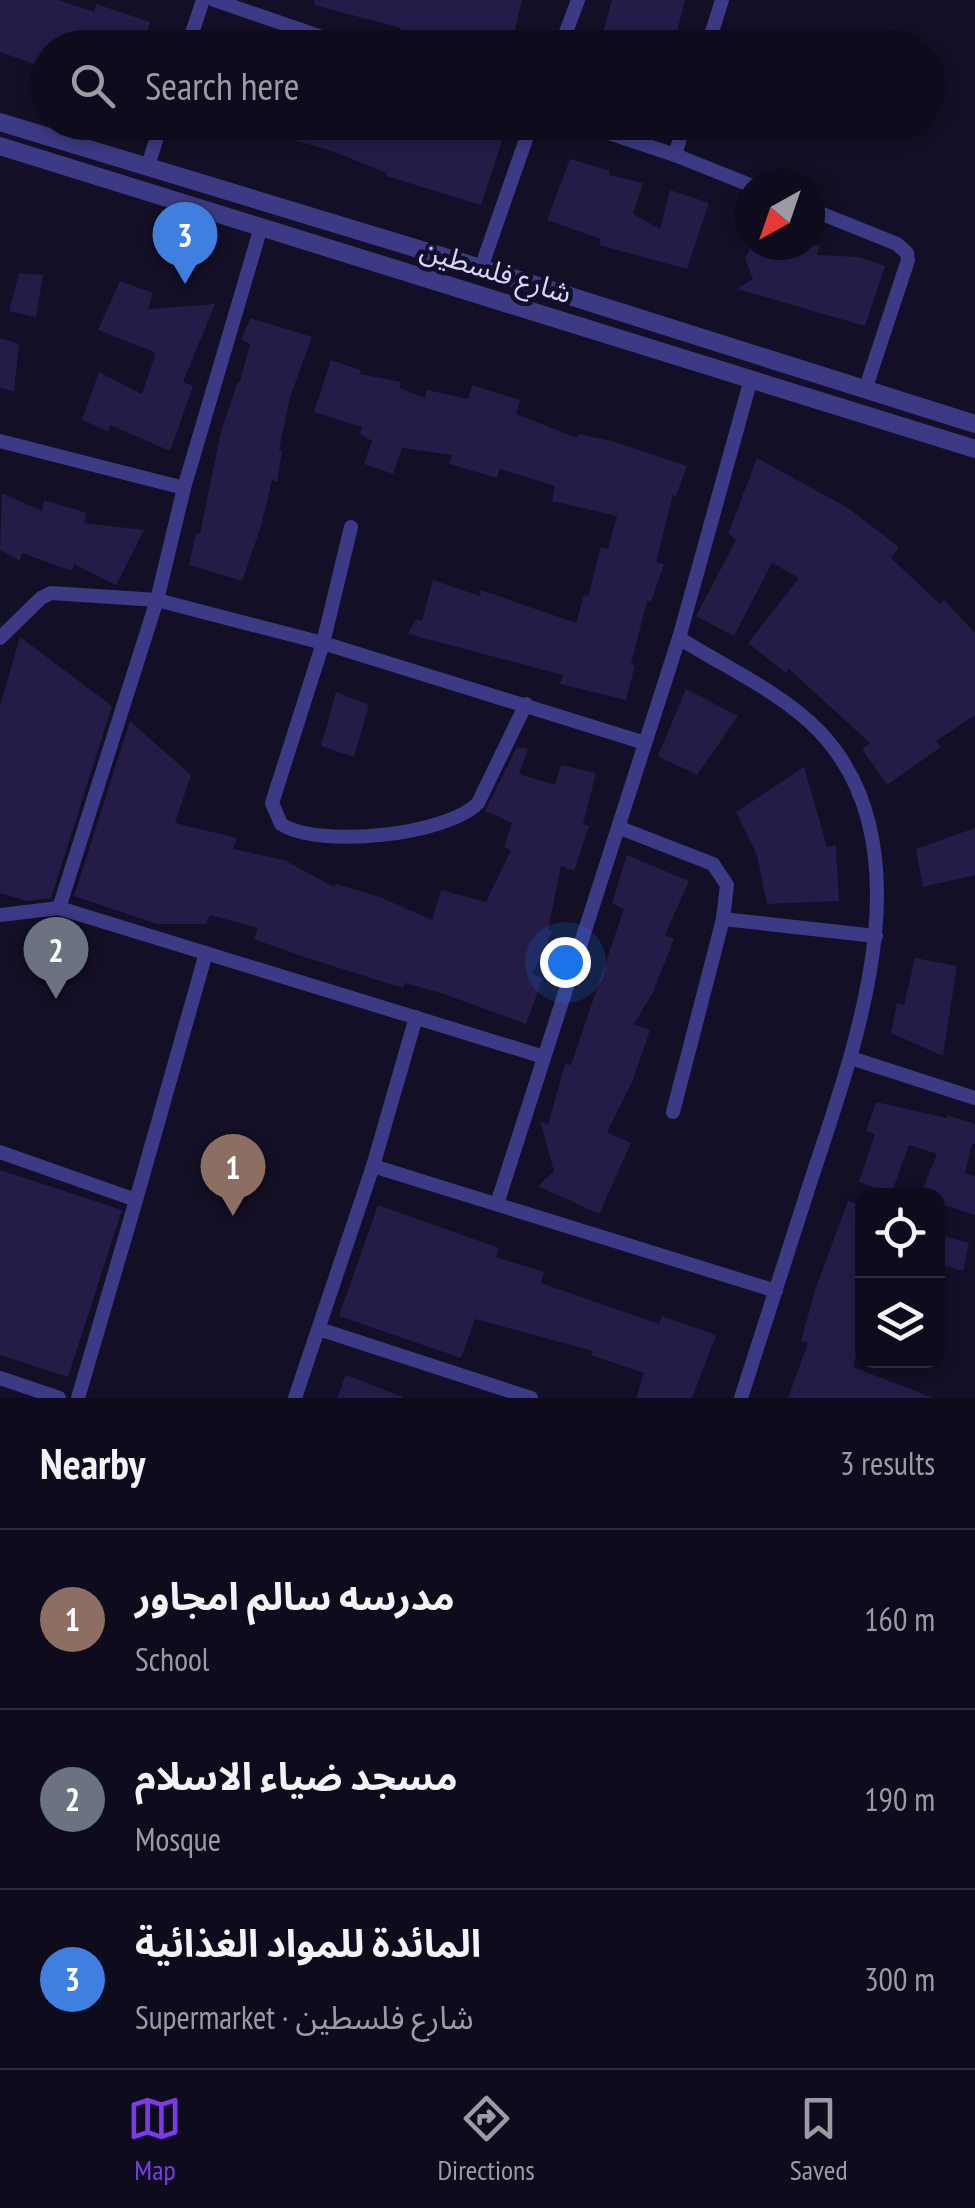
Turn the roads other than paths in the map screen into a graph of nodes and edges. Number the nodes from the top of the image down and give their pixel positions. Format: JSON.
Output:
{"nodes":[{"id":1,"x":203,"y":0,"type":"edge"},
{"id":2,"x":214,"y":0,"type":"edge"},
{"id":3,"x":578,"y":0,"type":"edge"},
{"id":4,"x":722,"y":0,"type":"edge"},
{"id":5,"x":193,"y":30,"type":"edge"},
{"id":6,"x":302,"y":30,"type":"edge"},
{"id":7,"x":567,"y":30,"type":"edge"},
{"id":8,"x":713,"y":30,"type":"edge"},
{"id":9,"x":0,"y":122,"type":"edge"},
{"id":10,"x":30,"y":131,"type":"edge"},
{"id":11,"x":58,"y":140,"type":"joint"},
{"id":12,"x":156,"y":140,"type":"edge"},
{"id":13,"x":526,"y":140,"type":"edge"},
{"id":14,"x":629,"y":140,"type":"edge"},
{"id":15,"x":680,"y":140,"type":"edge"},
{"id":16,"x":0,"y":146,"type":"edge"},
{"id":17,"x":676,"y":156,"type":"junction"},
{"id":18,"x":52,"y":162,"type":"junction"},
{"id":19,"x":148,"y":165,"type":"junction"},
{"id":20,"x":735,"y":179,"type":"edge"},
{"id":21,"x":825,"y":216,"type":"edge"},
{"id":22,"x":261,"y":227,"type":"junction"},
{"id":23,"x":481,"y":268,"type":"junction"},
{"id":24,"x":751,"y":379,"type":"junction"},
{"id":25,"x":865,"y":390,"type":"junction"},
{"id":26,"x":975,"y":424,"type":"edge"},
{"id":27,"x":0,"y":441,"type":"edge"},
{"id":28,"x":975,"y":449,"type":"edge"},
{"id":29,"x":184,"y":488,"type":"junction"},
{"id":30,"x":351,"y":527,"type":"dead end"},
{"id":31,"x":157,"y":600,"type":"junction"},
{"id":32,"x":0,"y":638,"type":"edge"},
{"id":33,"x":679,"y":638,"type":"junction"},
{"id":34,"x":323,"y":643,"type":"junction"},
{"id":35,"x":526,"y":704,"type":"junction"},
{"id":36,"x":644,"y":742,"type":"junction"},
{"id":37,"x":620,"y":828,"type":"junction"},
{"id":38,"x":59,"y":908,"type":"junction"},
{"id":39,"x":0,"y":915,"type":"edge"},
{"id":40,"x":723,"y":919,"type":"junction"},
{"id":41,"x":876,"y":936,"type":"junction"},
{"id":42,"x":206,"y":953,"type":"junction"},
{"id":43,"x":416,"y":1018,"type":"junction"},
{"id":44,"x":544,"y":1057,"type":"junction"},
{"id":45,"x":851,"y":1058,"type":"junction"},
{"id":46,"x":975,"y":1098,"type":"edge"},
{"id":47,"x":673,"y":1112,"type":"dead end"},
{"id":48,"x":0,"y":1152,"type":"edge"},
{"id":49,"x":373,"y":1166,"type":"junction"},
{"id":50,"x":136,"y":1200,"type":"junction"},
{"id":51,"x":497,"y":1204,"type":"junction"},
{"id":52,"x":776,"y":1291,"type":"junction"},
{"id":53,"x":319,"y":1329,"type":"junction"},
{"id":54,"x":1,"y":1382,"type":"edge"},
{"id":55,"x":59,"y":1398,"type":"edge"},
{"id":56,"x":78,"y":1398,"type":"edge"},
{"id":57,"x":294,"y":1398,"type":"edge"},
{"id":58,"x":530,"y":1398,"type":"edge"},
{"id":59,"x":741,"y":1398,"type":"edge"}],
"edges":[{"from":1,"to":5,"type":"street"},
{"from":2,"to":6,"type":"street"},
{"from":3,"to":7,"type":"street"},
{"from":4,"to":8,"type":"street"},
{"from":9,"to":10,"type":"street","name":"شارع فلسطين"},
{"from":11,"to":18,"type":"street"},
{"from":11,"to":19,"type":"street","name":"شارع فلسطين"},
{"from":12,"to":19,"type":"street"},
{"from":13,"to":23,"type":"street"},
{"from":14,"to":17,"type":"street"},
{"from":15,"to":17,"type":"street"},
{"from":16,"to":18,"type":"street","name":"شارع فلسطين"},
{"from":17,"to":20,"type":"street"},
{"from":18,"to":22,"type":"street","name":"شارع فلسطين"},
{"from":19,"to":23,"type":"street","name":"شارع فلسطين"},
{"from":21,"to":25,"type":"street"},
{"from":22,"to":24,"type":"street","name":"شارع فلسطين"},
{"from":22,"to":29,"type":"street"},
{"from":23,"to":25,"type":"street","name":"شارع فلسطين"},
{"from":24,"to":28,"type":"street","name":"شارع فلسطين"},
{"from":24,"to":33,"type":"street"},
{"from":25,"to":26,"type":"street","name":"شارع فلسطين"},
{"from":27,"to":29,"type":"street"},
{"from":29,"to":31,"type":"street"},
{"from":30,"to":34,"type":"street"},
{"from":31,"to":32,"type":"street"},
{"from":31,"to":34,"type":"street"},
{"from":31,"to":38,"type":"street"},
{"from":33,"to":36,"type":"street"},
{"from":33,"to":41,"type":"street"},
{"from":34,"to":35,"type":"street"},
{"from":34,"to":35,"type":"street"},
{"from":35,"to":36,"type":"street"},
{"from":36,"to":37,"type":"street"},
{"from":37,"to":40,"type":"street"},
{"from":37,"to":44,"type":"street"},
{"from":38,"to":39,"type":"street"},
{"from":38,"to":42,"type":"street"},
{"from":40,"to":41,"type":"street"},
{"from":40,"to":47,"type":"street"},
{"from":41,"to":45,"type":"street"},
{"from":42,"to":43,"type":"street"},
{"from":42,"to":50,"type":"street"},
{"from":43,"to":44,"type":"street"},
{"from":43,"to":49,"type":"street"},
{"from":44,"to":51,"type":"street"},
{"from":45,"to":46,"type":"street"},
{"from":45,"to":52,"type":"street"},
{"from":48,"to":50,"type":"street"},
{"from":49,"to":51,"type":"street"},
{"from":49,"to":53,"type":"street"},
{"from":50,"to":56,"type":"street"},
{"from":51,"to":52,"type":"street"},
{"from":52,"to":59,"type":"street"},
{"from":53,"to":57,"type":"street"},
{"from":53,"to":58,"type":"street"},
{"from":54,"to":55,"type":"street"}]}
